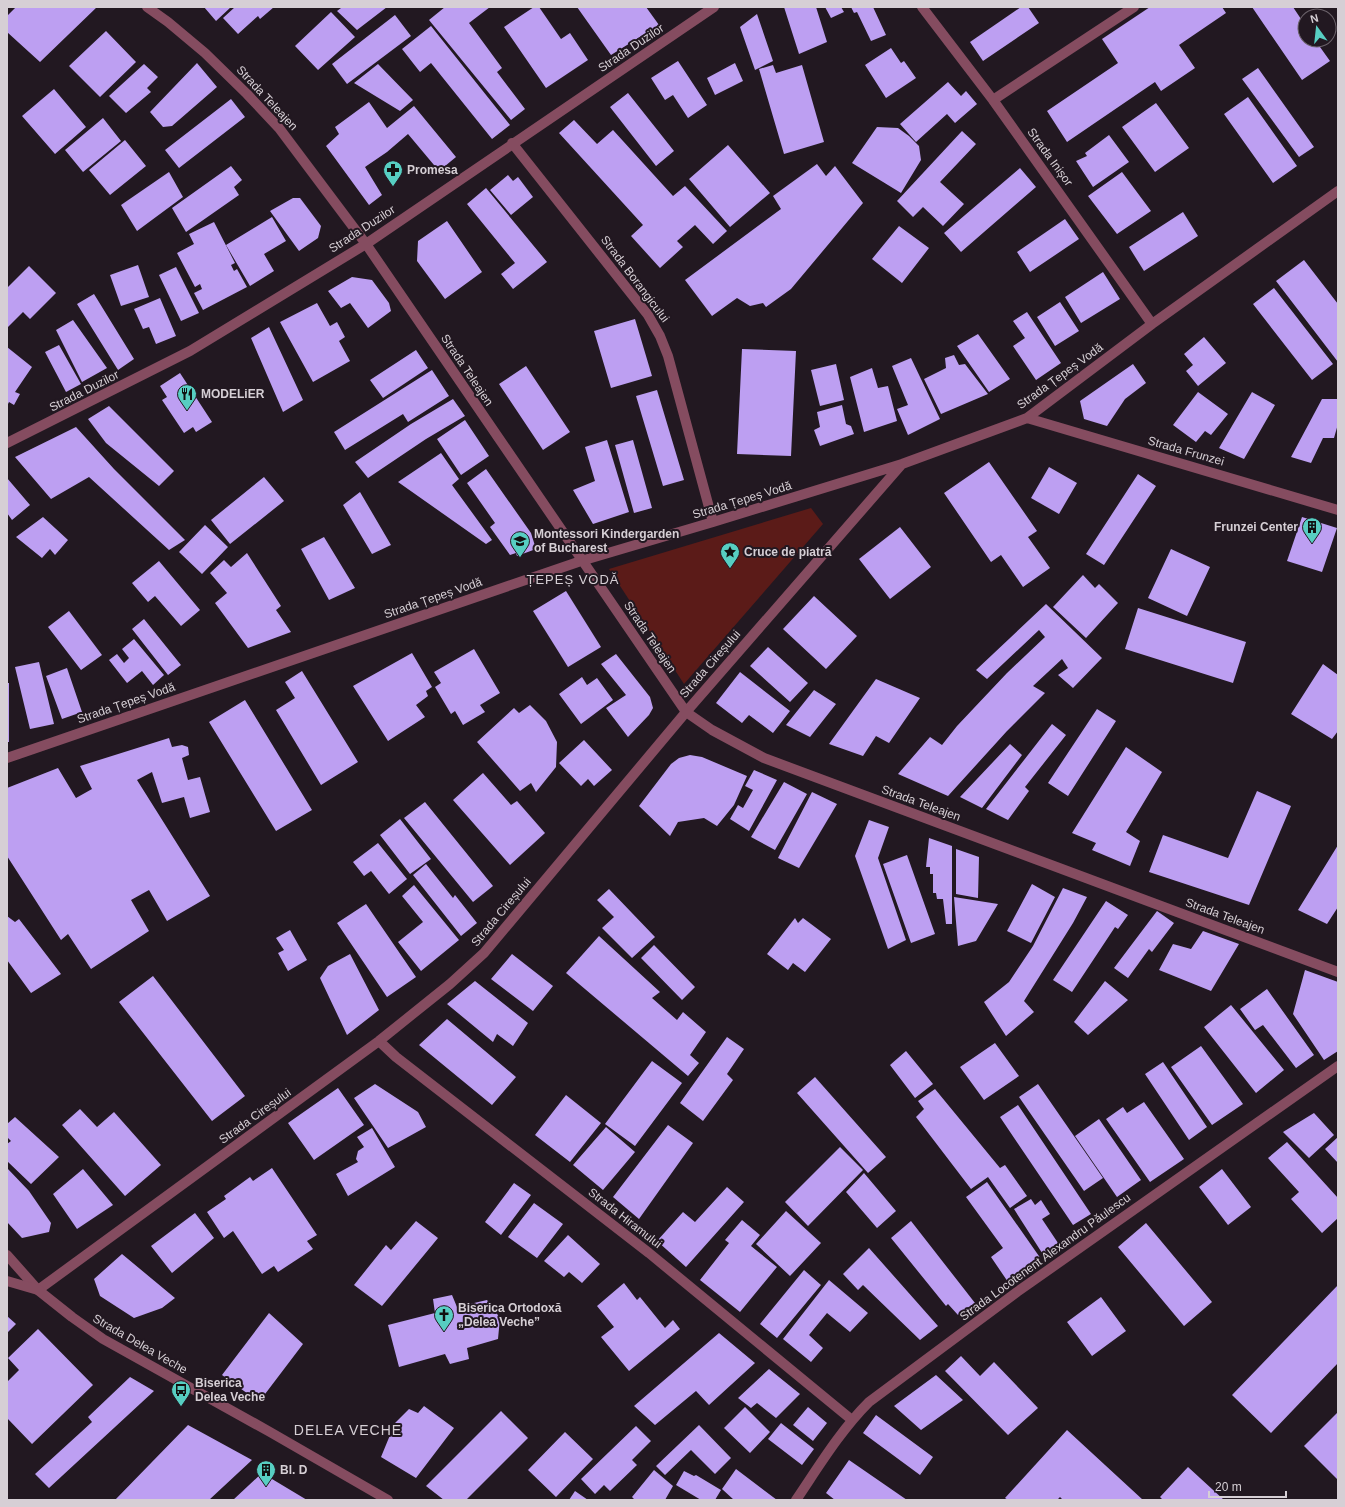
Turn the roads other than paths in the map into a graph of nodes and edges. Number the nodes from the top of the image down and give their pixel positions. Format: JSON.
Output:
{"nodes":[{"id":1,"x":147,"y":7,"type":"edge"},
{"id":2,"x":714,"y":7,"type":"edge"},
{"id":3,"x":922,"y":7,"type":"edge"},
{"id":4,"x":1134,"y":7,"type":"edge"},
{"id":5,"x":993,"y":100,"type":"junction"},
{"id":6,"x":512,"y":143,"type":"junction"},
{"id":7,"x":1338,"y":191,"type":"edge"},
{"id":8,"x":366,"y":244,"type":"junction"},
{"id":9,"x":1152,"y":324,"type":"junction"},
{"id":10,"x":1027,"y":418,"type":"junction"},
{"id":11,"x":7,"y":443,"type":"edge"},
{"id":12,"x":902,"y":464,"type":"junction"},
{"id":13,"x":1338,"y":510,"type":"edge"},
{"id":14,"x":713,"y":522,"type":"junction"},
{"id":15,"x":581,"y":561,"type":"junction"},
{"id":16,"x":686,"y":712,"type":"junction"},
{"id":17,"x":7,"y":758,"type":"edge"},
{"id":18,"x":1338,"y":972,"type":"edge"},
{"id":19,"x":379,"y":1041,"type":"junction"},
{"id":20,"x":1338,"y":1066,"type":"edge"},
{"id":21,"x":7,"y":1255,"type":"edge"},
{"id":22,"x":7,"y":1281,"type":"edge"},
{"id":23,"x":38,"y":1290,"type":"junction"},
{"id":24,"x":852,"y":1420,"type":"junction"},
{"id":25,"x":388,"y":1500,"type":"edge"},
{"id":26,"x":796,"y":1500,"type":"edge"}],
"edges":[{"from":1,"to":8,"type":"street","name":"Strada Teleajen"},
{"from":2,"to":6,"type":"street","name":"Strada Duzilor"},
{"from":3,"to":5,"type":"street","name":"Strada Inișor"},
{"from":4,"to":5,"type":"street"},
{"from":5,"to":9,"type":"street","name":"Strada Inișor"},
{"from":6,"to":8,"type":"street","name":"Strada Duzilor"},
{"from":6,"to":14,"type":"street","name":"Strada Borangicului"},
{"from":7,"to":9,"type":"street","name":"Strada Țepeș Vodă"},
{"from":8,"to":11,"type":"street","name":"Strada Duzilor"},
{"from":8,"to":15,"type":"street","name":"Strada Teleajen"},
{"from":9,"to":10,"type":"street","name":"Strada Țepeș Vodă"},
{"from":10,"to":12,"type":"street","name":"Strada Țepeș Vodă"},
{"from":10,"to":13,"type":"street","name":"Strada Frunzei"},
{"from":12,"to":14,"type":"street","name":"Strada Țepeș Vodă"},
{"from":12,"to":16,"type":"street","name":"Strada Cireșului"},
{"from":14,"to":15,"type":"street","name":"Strada Țepeș Vodă"},
{"from":15,"to":16,"type":"street","name":"Strada Teleajen"},
{"from":15,"to":17,"type":"street","name":"Strada Țepeș Vodă"},
{"from":16,"to":18,"type":"street","name":"Strada Teleajen"},
{"from":16,"to":19,"type":"street","name":"Strada Cireșului"},
{"from":19,"to":23,"type":"street","name":"Strada Cireșului"},
{"from":19,"to":24,"type":"street","name":"Strada Hiramului"},
{"from":20,"to":24,"type":"street","name":"Strada Locotenent Alexandru Păulescu"},
{"from":21,"to":23,"type":"street"},
{"from":22,"to":23,"type":"street","name":"Strada Delea Veche"},
{"from":23,"to":25,"type":"street","name":"Strada Delea Veche"},
{"from":24,"to":26,"type":"street","name":"Strada Locotenent Alexandru Păulescu"}]}
